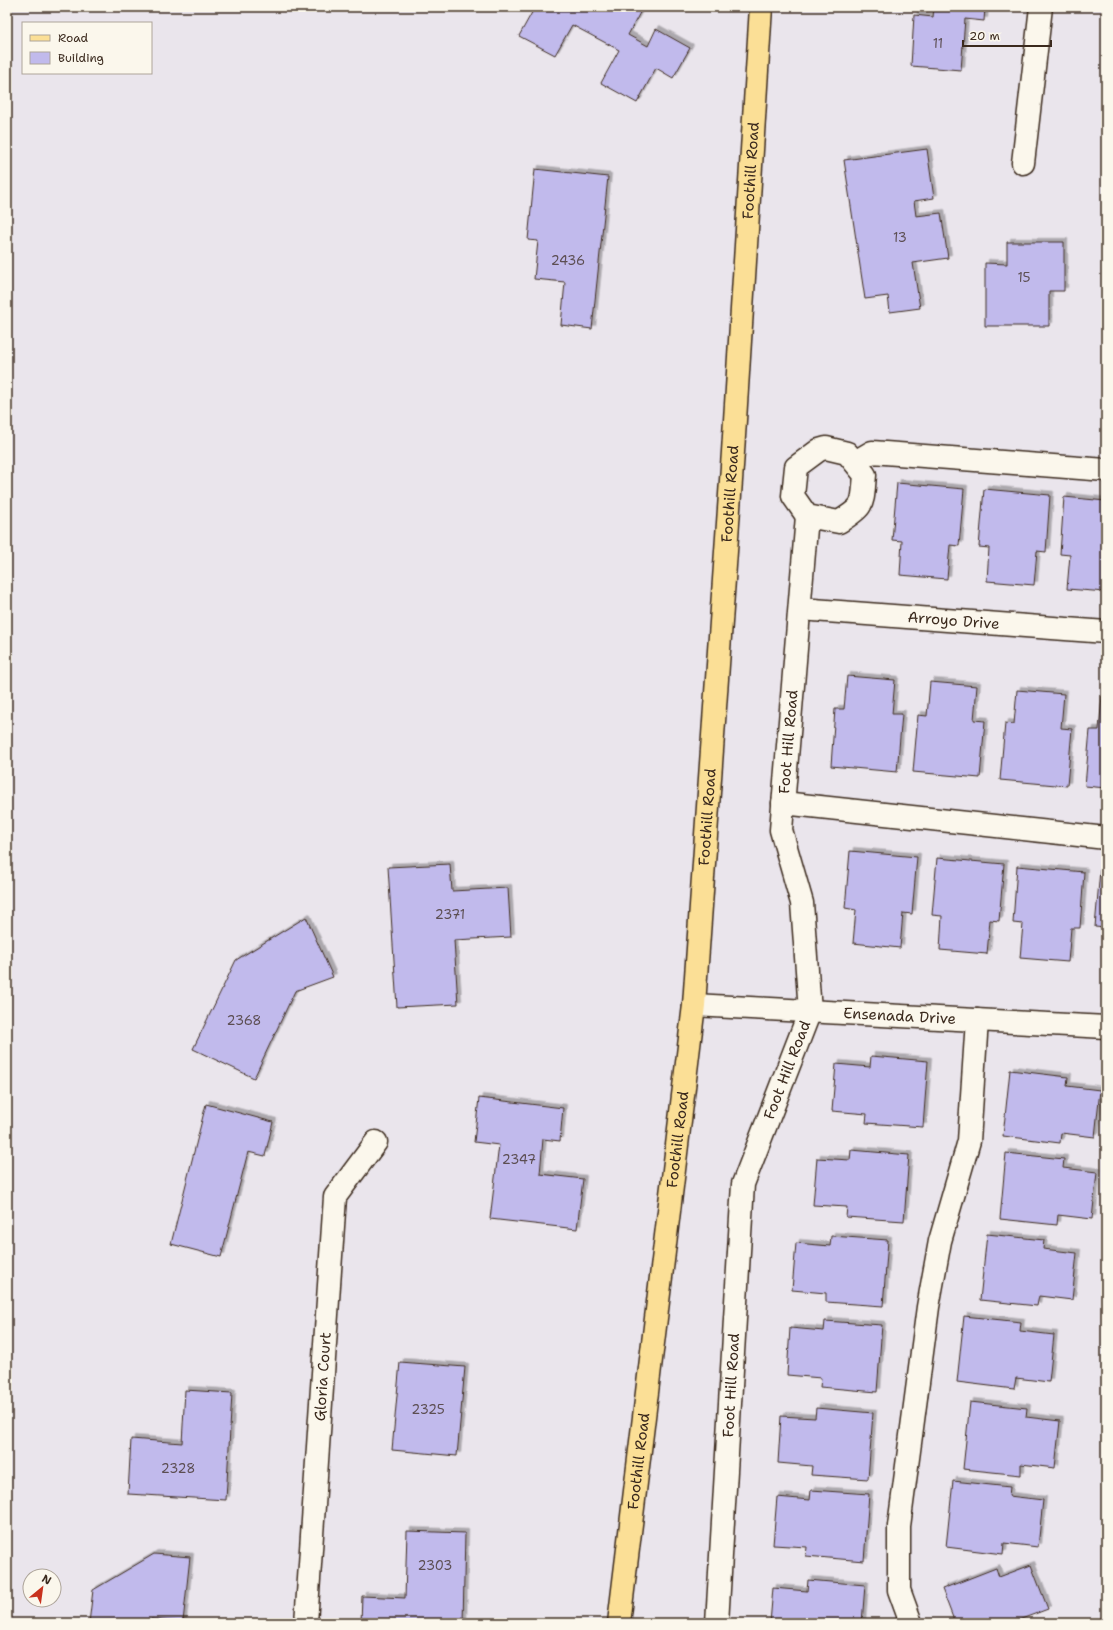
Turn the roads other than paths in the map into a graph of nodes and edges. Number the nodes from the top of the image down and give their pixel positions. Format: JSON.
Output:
{"nodes":[{"id":1,"x":761,"y":7,"type":"edge"},
{"id":2,"x":1040,"y":7,"type":"edge"},
{"id":3,"x":1023,"y":163,"type":"dead end"},
{"id":4,"x":855,"y":462,"type":"junction"},
{"id":5,"x":1106,"y":470,"type":"edge"},
{"id":6,"x":808,"y":516,"type":"junction"},
{"id":7,"x":800,"y":609,"type":"junction"},
{"id":8,"x":1106,"y":632,"type":"edge"},
{"id":9,"x":783,"y":803,"type":"junction"},
{"id":10,"x":1106,"y":838,"type":"edge"},
{"id":11,"x":694,"y":1005,"type":"junction"},
{"id":12,"x":810,"y":1011,"type":"junction"},
{"id":13,"x":977,"y":1020,"type":"junction"},
{"id":14,"x":1106,"y":1027,"type":"edge"},
{"id":15,"x":376,"y":1142,"type":"dead end"},
{"id":16,"x":306,"y":1623,"type":"edge"},
{"id":17,"x":619,"y":1623,"type":"edge"},
{"id":18,"x":717,"y":1623,"type":"edge"},
{"id":19,"x":911,"y":1623,"type":"edge"}],
"edges":[{"from":1,"to":11,"type":"main road","name":"Foothill Road"},
{"from":2,"to":3,"type":"street"},
{"from":4,"to":5,"type":"street"},
{"from":4,"to":6,"type":"street"},
{"from":4,"to":6,"type":"street"},
{"from":6,"to":7,"type":"street","name":"Foot Hill Road"},
{"from":7,"to":8,"type":"street","name":"Arroyo Drive"},
{"from":7,"to":9,"type":"street","name":"Foot Hill Road"},
{"from":9,"to":10,"type":"street"},
{"from":9,"to":12,"type":"street","name":"Foot Hill Road"},
{"from":11,"to":12,"type":"street","name":"Ensenada Drive"},
{"from":11,"to":17,"type":"main road","name":"Foothill Road"},
{"from":12,"to":13,"type":"street","name":"Ensenada Drive"},
{"from":12,"to":18,"type":"street","name":"Foot Hill Road"},
{"from":13,"to":14,"type":"street","name":"Ensenada Drive"},
{"from":13,"to":19,"type":"street"},
{"from":15,"to":16,"type":"street","name":"Gloria Court"}]}
